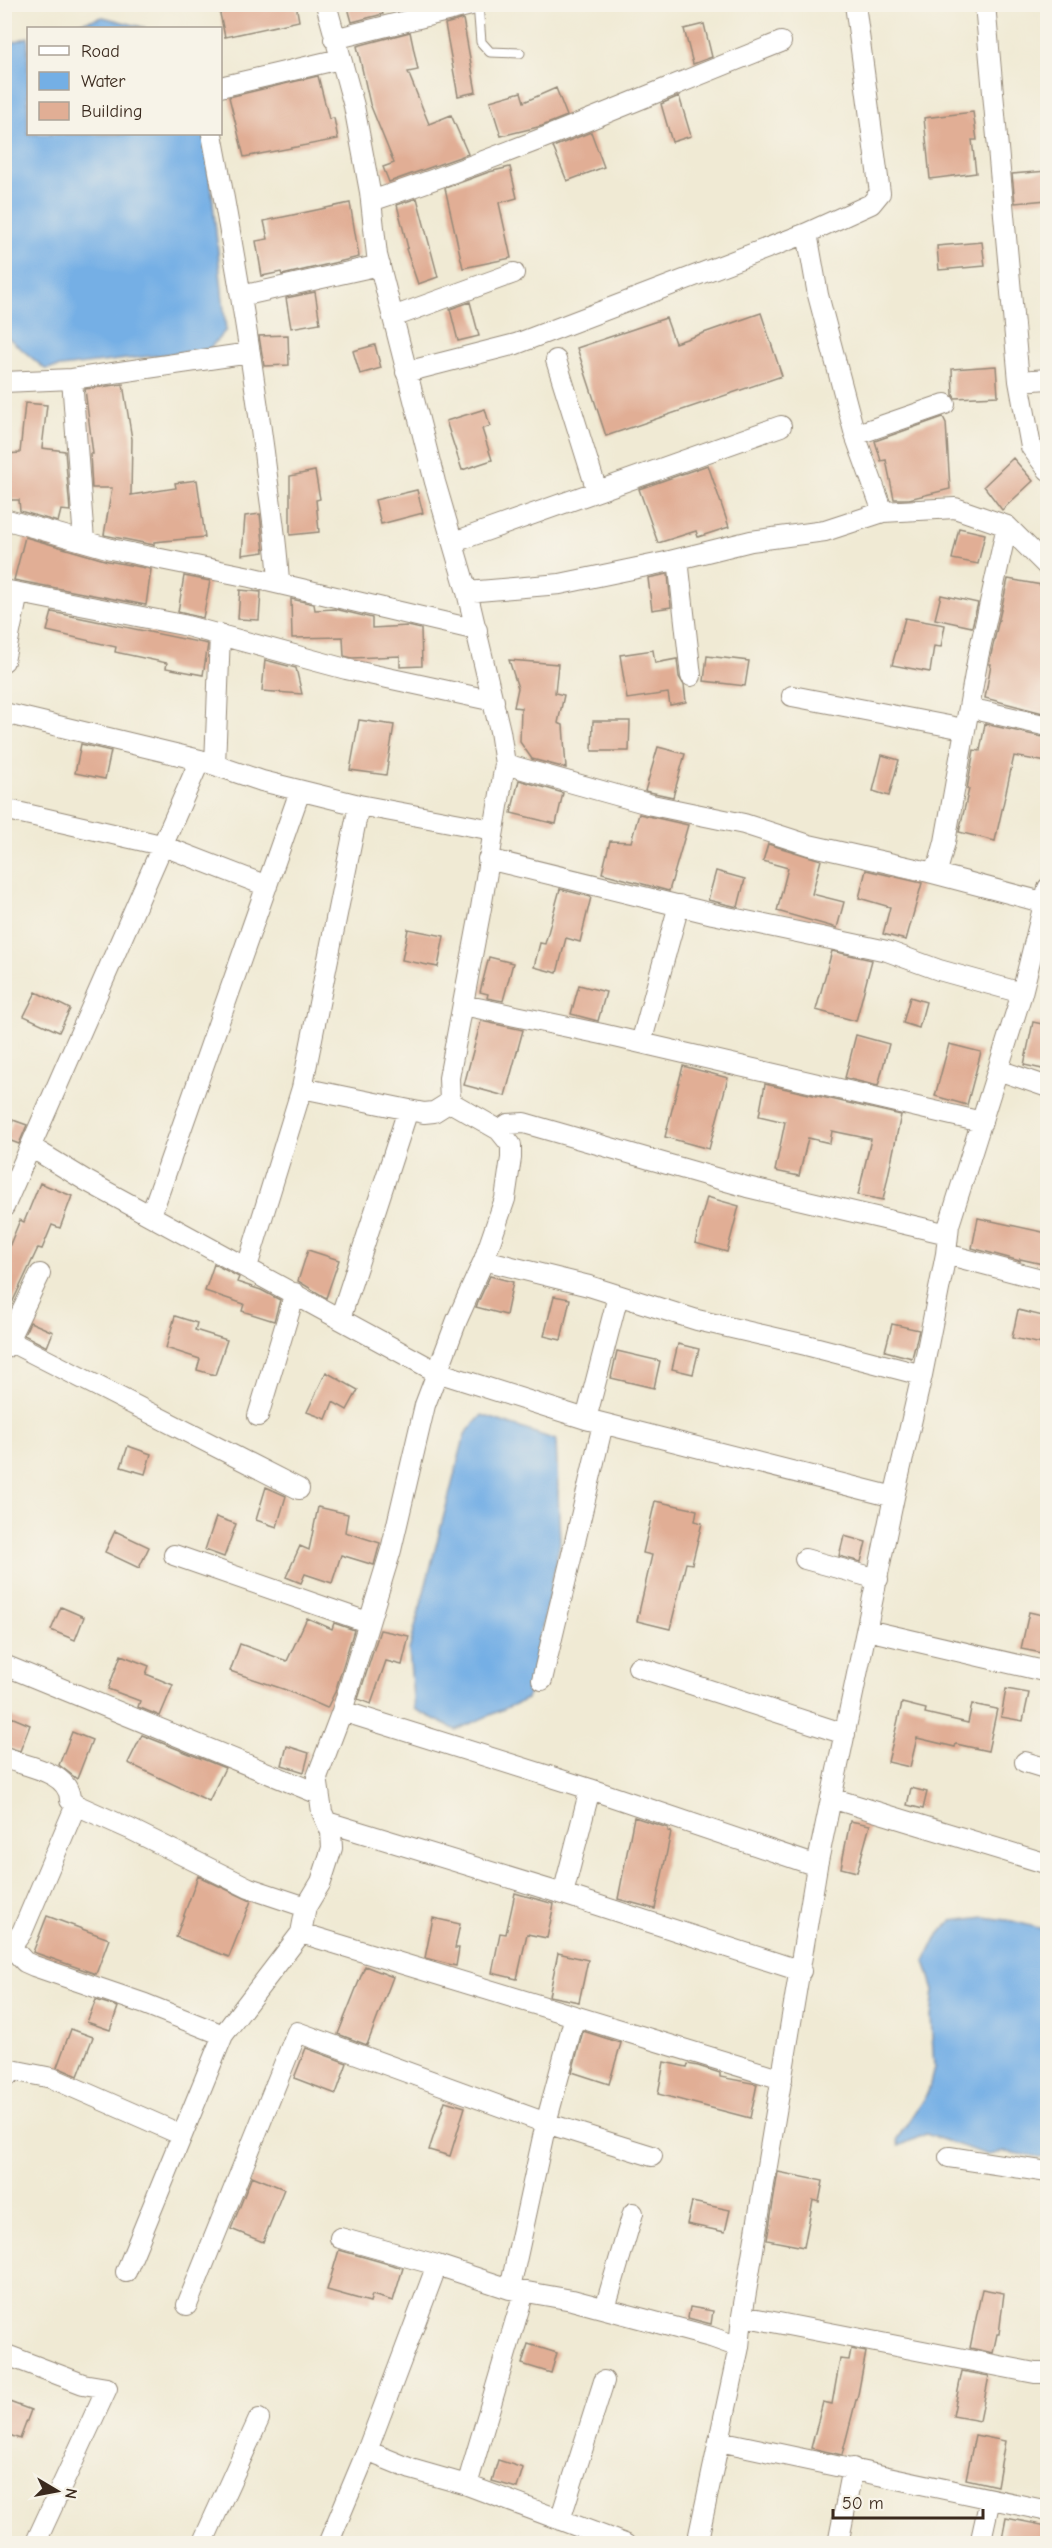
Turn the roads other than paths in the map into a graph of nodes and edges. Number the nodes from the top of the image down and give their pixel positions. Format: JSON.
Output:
{"nodes":[{"id":1,"x":326,"y":4,"type":"edge"},
{"id":2,"x":476,"y":4,"type":"edge"},
{"id":3,"x":855,"y":4,"type":"edge"},
{"id":4,"x":985,"y":4,"type":"edge"},
{"id":5,"x":334,"y":39,"type":"junction"},
{"id":6,"x":781,"y":42,"type":"dead end"},
{"id":7,"x":520,"y":53,"type":"dead end"},
{"id":8,"x":340,"y":59,"type":"junction"},
{"id":9,"x":222,"y":87,"type":"edge"},
{"id":10,"x":212,"y":135,"type":"edge"},
{"id":11,"x":371,"y":201,"type":"junction"},
{"id":12,"x":807,"y":233,"type":"junction"},
{"id":13,"x":380,"y":265,"type":"junction"},
{"id":14,"x":514,"y":273,"type":"dead end"},
{"id":15,"x":242,"y":296,"type":"junction"},
{"id":16,"x":393,"y":318,"type":"junction"},
{"id":17,"x":250,"y":353,"type":"junction"},
{"id":18,"x":556,"y":360,"type":"dead end"},
{"id":19,"x":406,"y":372,"type":"junction"},
{"id":20,"x":72,"y":379,"type":"junction"},
{"id":21,"x":1047,"y":379,"type":"edge"},
{"id":22,"x":1019,"y":381,"type":"junction"},
{"id":23,"x":4,"y":382,"type":"edge"},
{"id":24,"x":945,"y":404,"type":"dead end"},
{"id":25,"x":781,"y":426,"type":"dead end"},
{"id":26,"x":855,"y":435,"type":"junction"},
{"id":27,"x":1047,"y":470,"type":"edge"},
{"id":28,"x":597,"y":491,"type":"junction"},
{"id":29,"x":883,"y":512,"type":"junction"},
{"id":30,"x":4,"y":519,"type":"edge"},
{"id":31,"x":1007,"y":526,"type":"junction"},
{"id":32,"x":84,"y":541,"type":"junction"},
{"id":33,"x":454,"y":542,"type":"junction"},
{"id":34,"x":678,"y":559,"type":"junction"},
{"id":35,"x":1047,"y":567,"type":"edge"},
{"id":36,"x":279,"y":583,"type":"junction"},
{"id":37,"x":11,"y":592,"type":"edge"},
{"id":38,"x":467,"y":592,"type":"junction"},
{"id":39,"x":477,"y":630,"type":"junction"},
{"id":40,"x":220,"y":634,"type":"junction"},
{"id":41,"x":4,"y":661,"type":"edge"},
{"id":42,"x":691,"y":676,"type":"dead end"},
{"id":43,"x":792,"y":696,"type":"dead end"},
{"id":44,"x":494,"y":701,"type":"junction"},
{"id":45,"x":982,"y":711,"type":"dead end"},
{"id":46,"x":4,"y":713,"type":"edge"},
{"id":47,"x":1047,"y":726,"type":"edge"},
{"id":48,"x":964,"y":729,"type":"junction"},
{"id":49,"x":207,"y":762,"type":"junction"},
{"id":50,"x":505,"y":764,"type":"junction"},
{"id":51,"x":300,"y":791,"type":"junction"},
{"id":52,"x":359,"y":805,"type":"junction"},
{"id":53,"x":4,"y":809,"type":"edge"},
{"id":54,"x":494,"y":830,"type":"junction"},
{"id":55,"x":161,"y":844,"type":"junction"},
{"id":56,"x":488,"y":859,"type":"junction"},
{"id":57,"x":929,"y":872,"type":"junction"},
{"id":58,"x":267,"y":886,"type":"junction"},
{"id":59,"x":1045,"y":895,"type":"edge"},
{"id":60,"x":679,"y":905,"type":"junction"},
{"id":61,"x":1022,"y":993,"type":"junction"},
{"id":62,"x":463,"y":1005,"type":"junction"},
{"id":63,"x":641,"y":1043,"type":"junction"},
{"id":64,"x":998,"y":1070,"type":"junction"},
{"id":65,"x":1047,"y":1087,"type":"edge"},
{"id":66,"x":302,"y":1088,"type":"junction"},
{"id":67,"x":450,"y":1102,"type":"junction"},
{"id":68,"x":408,"y":1110,"type":"junction"},
{"id":69,"x":982,"y":1122,"type":"junction"},
{"id":70,"x":499,"y":1130,"type":"junction"},
{"id":71,"x":31,"y":1147,"type":"junction"},
{"id":72,"x":4,"y":1207,"type":"edge"},
{"id":73,"x":151,"y":1215,"type":"junction"},
{"id":74,"x":948,"y":1234,"type":"junction"},
{"id":75,"x":946,"y":1254,"type":"junction"},
{"id":76,"x":484,"y":1260,"type":"junction"},
{"id":77,"x":247,"y":1267,"type":"junction"},
{"id":78,"x":40,"y":1274,"type":"dead end"},
{"id":79,"x":1047,"y":1281,"type":"edge"},
{"id":80,"x":295,"y":1293,"type":"junction"},
{"id":81,"x":618,"y":1296,"type":"junction"},
{"id":82,"x":340,"y":1319,"type":"junction"},
{"id":83,"x":7,"y":1345,"type":"edge"},
{"id":84,"x":437,"y":1372,"type":"junction"},
{"id":85,"x":922,"y":1375,"type":"junction"},
{"id":86,"x":258,"y":1416,"type":"dead end"},
{"id":87,"x":595,"y":1421,"type":"junction"},
{"id":88,"x":298,"y":1489,"type":"dead end"},
{"id":89,"x":894,"y":1497,"type":"junction"},
{"id":90,"x":174,"y":1555,"type":"dead end"},
{"id":91,"x":805,"y":1559,"type":"dead end"},
{"id":92,"x":878,"y":1579,"type":"junction"},
{"id":93,"x":367,"y":1622,"type":"junction"},
{"id":94,"x":867,"y":1630,"type":"junction"},
{"id":95,"x":4,"y":1665,"type":"edge"},
{"id":96,"x":638,"y":1667,"type":"dead end"},
{"id":97,"x":1047,"y":1672,"type":"edge"},
{"id":98,"x":542,"y":1680,"type":"dead end"},
{"id":99,"x":342,"y":1711,"type":"junction"},
{"id":100,"x":845,"y":1734,"type":"junction"},
{"id":101,"x":4,"y":1758,"type":"edge"},
{"id":102,"x":1025,"y":1762,"type":"dead end"},
{"id":103,"x":1047,"y":1769,"type":"edge"},
{"id":104,"x":590,"y":1789,"type":"junction"},
{"id":105,"x":320,"y":1794,"type":"junction"},
{"id":106,"x":831,"y":1798,"type":"junction"},
{"id":107,"x":76,"y":1805,"type":"junction"},
{"id":108,"x":327,"y":1822,"type":"junction"},
{"id":109,"x":1047,"y":1864,"type":"edge"},
{"id":110,"x":817,"y":1866,"type":"junction"},
{"id":111,"x":563,"y":1894,"type":"junction"},
{"id":112,"x":306,"y":1907,"type":"junction"},
{"id":113,"x":302,"y":1933,"type":"junction"},
{"id":114,"x":8,"y":1948,"type":"edge"},
{"id":115,"x":801,"y":1971,"type":"junction"},
{"id":116,"x":575,"y":2016,"type":"junction"},
{"id":117,"x":223,"y":2036,"type":"junction"},
{"id":118,"x":782,"y":2079,"type":"junction"},
{"id":119,"x":4,"y":2080,"type":"edge"},
{"id":120,"x":546,"y":2122,"type":"junction"},
{"id":121,"x":182,"y":2135,"type":"junction"},
{"id":122,"x":652,"y":2156,"type":"dead end"},
{"id":123,"x":948,"y":2157,"type":"dead end"},
{"id":124,"x":1047,"y":2172,"type":"edge"},
{"id":125,"x":633,"y":2212,"type":"dead end"},
{"id":126,"x":340,"y":2238,"type":"dead end"},
{"id":127,"x":437,"y":2265,"type":"junction"},
{"id":128,"x":126,"y":2272,"type":"dead end"},
{"id":129,"x":517,"y":2290,"type":"junction"},
{"id":130,"x":187,"y":2306,"type":"dead end"},
{"id":131,"x":605,"y":2308,"type":"junction"},
{"id":132,"x":742,"y":2316,"type":"junction"},
{"id":133,"x":739,"y":2347,"type":"junction"},
{"id":134,"x":4,"y":2354,"type":"edge"},
{"id":135,"x":1047,"y":2373,"type":"edge"},
{"id":136,"x":604,"y":2381,"type":"dead end"},
{"id":137,"x":259,"y":2419,"type":"dead end"},
{"id":138,"x":719,"y":2441,"type":"junction"},
{"id":139,"x":367,"y":2451,"type":"junction"},
{"id":140,"x":854,"y":2468,"type":"junction"},
{"id":141,"x":467,"y":2485,"type":"junction"},
{"id":142,"x":990,"y":2499,"type":"junction"},
{"id":143,"x":1047,"y":2511,"type":"edge"},
{"id":144,"x":560,"y":2520,"type":"junction"},
{"id":145,"x":35,"y":2544,"type":"edge"},
{"id":146,"x":202,"y":2544,"type":"edge"},
{"id":147,"x":328,"y":2544,"type":"edge"},
{"id":148,"x":625,"y":2544,"type":"edge"},
{"id":149,"x":697,"y":2544,"type":"edge"},
{"id":150,"x":838,"y":2544,"type":"edge"},
{"id":151,"x":980,"y":2544,"type":"edge"}],
"edges":[{"from":1,"to":5,"type":"street"},
{"from":2,"to":5,"type":"street"},
{"from":2,"to":7,"type":"lane"},
{"from":3,"to":12,"type":"street"},
{"from":4,"to":22,"type":"street"},
{"from":5,"to":8,"type":"street"},
{"from":6,"to":11,"type":"street"},
{"from":8,"to":9,"type":"street"},
{"from":8,"to":11,"type":"street"},
{"from":10,"to":15,"type":"street"},
{"from":11,"to":13,"type":"street"},
{"from":12,"to":19,"type":"street"},
{"from":12,"to":26,"type":"street"},
{"from":13,"to":15,"type":"street"},
{"from":13,"to":16,"type":"street"},
{"from":14,"to":16,"type":"street"},
{"from":15,"to":17,"type":"street"},
{"from":16,"to":19,"type":"street"},
{"from":17,"to":20,"type":"street"},
{"from":17,"to":36,"type":"street"},
{"from":18,"to":28,"type":"street"},
{"from":19,"to":33,"type":"street"},
{"from":20,"to":23,"type":"street"},
{"from":20,"to":32,"type":"street"},
{"from":21,"to":22,"type":"street"},
{"from":22,"to":27,"type":"street"},
{"from":24,"to":26,"type":"street"},
{"from":25,"to":28,"type":"street"},
{"from":26,"to":29,"type":"street"},
{"from":28,"to":33,"type":"street"},
{"from":29,"to":31,"type":"street"},
{"from":29,"to":34,"type":"street"},
{"from":30,"to":32,"type":"street"},
{"from":31,"to":35,"type":"street"},
{"from":31,"to":48,"type":"street"},
{"from":32,"to":36,"type":"street"},
{"from":33,"to":38,"type":"street"},
{"from":34,"to":38,"type":"street"},
{"from":34,"to":42,"type":"street"},
{"from":36,"to":39,"type":"street"},
{"from":37,"to":40,"type":"street"},
{"from":37,"to":41,"type":"street"},
{"from":38,"to":39,"type":"street"},
{"from":39,"to":44,"type":"street"},
{"from":40,"to":44,"type":"street"},
{"from":40,"to":49,"type":"street"},
{"from":43,"to":48,"type":"street"},
{"from":44,"to":50,"type":"street"},
{"from":45,"to":47,"type":"street"},
{"from":46,"to":49,"type":"street"},
{"from":48,"to":57,"type":"street"},
{"from":49,"to":51,"type":"street"},
{"from":49,"to":55,"type":"street"},
{"from":50,"to":54,"type":"street"},
{"from":50,"to":57,"type":"street"},
{"from":51,"to":52,"type":"street"},
{"from":51,"to":58,"type":"street"},
{"from":52,"to":54,"type":"street"},
{"from":52,"to":66,"type":"street"},
{"from":53,"to":55,"type":"street"},
{"from":54,"to":56,"type":"street"},
{"from":55,"to":58,"type":"street"},
{"from":55,"to":71,"type":"street"},
{"from":56,"to":60,"type":"street"},
{"from":56,"to":62,"type":"street"},
{"from":57,"to":59,"type":"street"},
{"from":58,"to":73,"type":"street"},
{"from":59,"to":61,"type":"street"},
{"from":60,"to":61,"type":"street"},
{"from":60,"to":63,"type":"street"},
{"from":61,"to":64,"type":"street"},
{"from":62,"to":63,"type":"street"},
{"from":62,"to":67,"type":"street"},
{"from":63,"to":69,"type":"street"},
{"from":64,"to":65,"type":"street"},
{"from":64,"to":69,"type":"street"},
{"from":66,"to":68,"type":"street"},
{"from":66,"to":77,"type":"street"},
{"from":67,"to":68,"type":"street"},
{"from":67,"to":70,"type":"street"},
{"from":68,"to":82,"type":"street"},
{"from":69,"to":74,"type":"street"},
{"from":70,"to":74,"type":"street"},
{"from":70,"to":76,"type":"street"},
{"from":71,"to":72,"type":"street"},
{"from":71,"to":73,"type":"street"},
{"from":73,"to":77,"type":"street"},
{"from":74,"to":75,"type":"street"},
{"from":75,"to":79,"type":"street"},
{"from":75,"to":85,"type":"street"},
{"from":76,"to":81,"type":"street"},
{"from":76,"to":84,"type":"street"},
{"from":77,"to":80,"type":"street"},
{"from":78,"to":83,"type":"street"},
{"from":80,"to":82,"type":"street"},
{"from":80,"to":86,"type":"street"},
{"from":81,"to":85,"type":"street"},
{"from":81,"to":87,"type":"street"},
{"from":82,"to":84,"type":"street"},
{"from":83,"to":88,"type":"street"},
{"from":84,"to":87,"type":"street"},
{"from":84,"to":93,"type":"street"},
{"from":85,"to":89,"type":"street"},
{"from":87,"to":89,"type":"street"},
{"from":87,"to":98,"type":"street"},
{"from":89,"to":92,"type":"street"},
{"from":90,"to":93,"type":"street"},
{"from":91,"to":92,"type":"street"},
{"from":92,"to":94,"type":"street"},
{"from":93,"to":99,"type":"street"},
{"from":94,"to":97,"type":"street"},
{"from":94,"to":100,"type":"street"},
{"from":95,"to":105,"type":"street"},
{"from":96,"to":100,"type":"street"},
{"from":99,"to":104,"type":"street"},
{"from":99,"to":105,"type":"street"},
{"from":100,"to":106,"type":"street"},
{"from":101,"to":107,"type":"street"},
{"from":102,"to":103,"type":"street"},
{"from":104,"to":110,"type":"street"},
{"from":104,"to":111,"type":"street"},
{"from":105,"to":108,"type":"street"},
{"from":106,"to":109,"type":"street"},
{"from":106,"to":110,"type":"street"},
{"from":107,"to":112,"type":"street"},
{"from":107,"to":114,"type":"street"},
{"from":108,"to":111,"type":"street"},
{"from":108,"to":112,"type":"street"},
{"from":110,"to":115,"type":"street"},
{"from":111,"to":115,"type":"street"},
{"from":112,"to":113,"type":"street"},
{"from":113,"to":116,"type":"street"},
{"from":113,"to":117,"type":"street"},
{"from":114,"to":117,"type":"street"},
{"from":115,"to":118,"type":"street"},
{"from":116,"to":118,"type":"street"},
{"from":116,"to":120,"type":"street"},
{"from":117,"to":121,"type":"street"},
{"from":118,"to":132,"type":"street"},
{"from":119,"to":121,"type":"street"},
{"from":120,"to":122,"type":"street"},
{"from":120,"to":129,"type":"street"},
{"from":120,"to":130,"type":"street"},
{"from":121,"to":128,"type":"street"},
{"from":123,"to":124,"type":"street"},
{"from":125,"to":131,"type":"street"},
{"from":126,"to":127,"type":"street"},
{"from":127,"to":129,"type":"street"},
{"from":127,"to":139,"type":"street"},
{"from":129,"to":131,"type":"street"},
{"from":129,"to":141,"type":"street"},
{"from":131,"to":133,"type":"street"},
{"from":132,"to":133,"type":"street"},
{"from":132,"to":135,"type":"street"},
{"from":133,"to":138,"type":"street"},
{"from":134,"to":145,"type":"street"},
{"from":136,"to":144,"type":"street"},
{"from":137,"to":146,"type":"street"},
{"from":138,"to":140,"type":"street"},
{"from":138,"to":149,"type":"street"},
{"from":139,"to":141,"type":"street"},
{"from":139,"to":147,"type":"street"},
{"from":140,"to":142,"type":"street"},
{"from":140,"to":150,"type":"street"},
{"from":141,"to":144,"type":"street"},
{"from":142,"to":143,"type":"street"},
{"from":142,"to":151,"type":"street"},
{"from":144,"to":148,"type":"street"}]}
